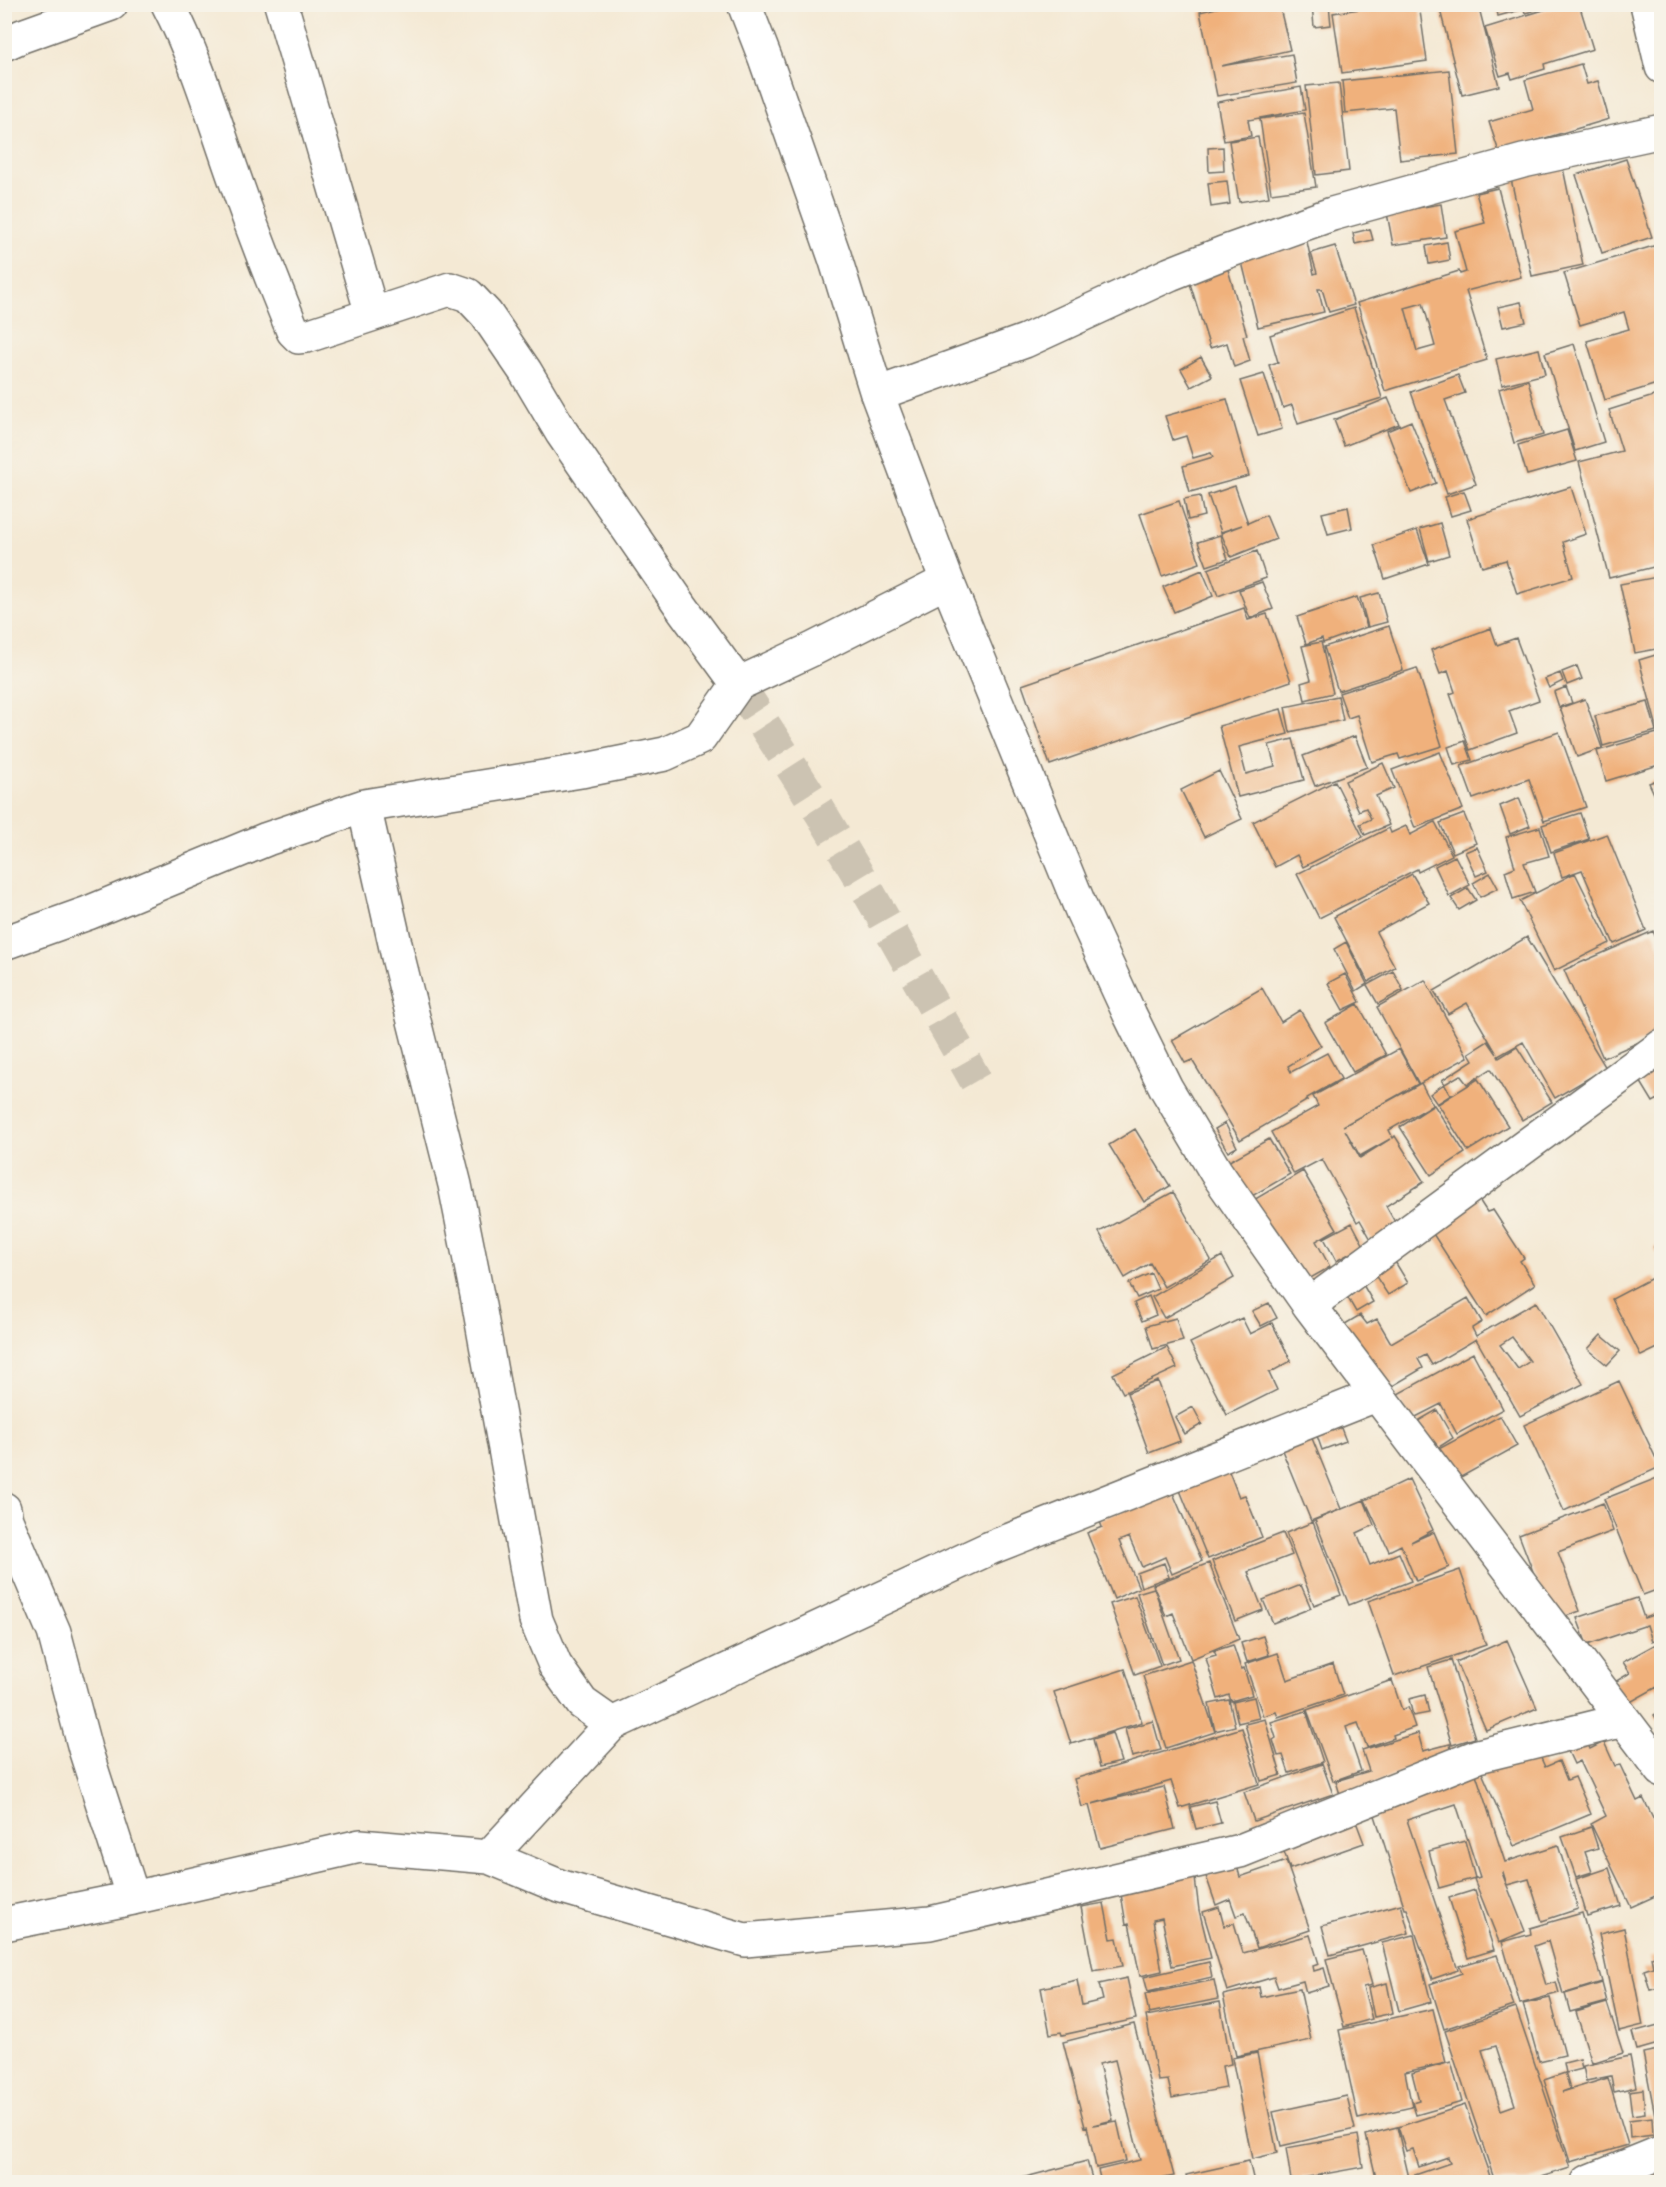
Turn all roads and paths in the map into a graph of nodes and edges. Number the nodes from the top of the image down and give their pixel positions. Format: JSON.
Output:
{"nodes":[{"id":1,"x":111,"y":4,"type":"edge"},
{"id":2,"x":168,"y":4,"type":"edge"},
{"id":3,"x":281,"y":4,"type":"edge"},
{"id":4,"x":744,"y":4,"type":"edge"},
{"id":5,"x":1647,"y":4,"type":"edge"},
{"id":6,"x":4,"y":44,"type":"edge"},
{"id":7,"x":1662,"y":67,"type":"edge"},
{"id":8,"x":1662,"y":131,"type":"edge"},
{"id":9,"x":372,"y":314,"type":"junction"},
{"id":10,"x":877,"y":394,"type":"junction"},
{"id":11,"x":947,"y":581,"type":"junction"},
{"id":12,"x":738,"y":684,"type":"junction"},
{"id":13,"x":364,"y":806,"type":"junction"},
{"id":14,"x":4,"y":943,"type":"edge"},
{"id":15,"x":1662,"y":1046,"type":"edge"},
{"id":16,"x":1309,"y":1305,"type":"junction"},
{"id":17,"x":1376,"y":1395,"type":"junction"},
{"id":18,"x":4,"y":1509,"type":"edge"},
{"id":19,"x":1624,"y":1720,"type":"junction"},
{"id":20,"x":612,"y":1724,"type":"junction"},
{"id":21,"x":1662,"y":1770,"type":"edge"},
{"id":22,"x":489,"y":1857,"type":"junction"},
{"id":23,"x":133,"y":1898,"type":"junction"},
{"id":24,"x":4,"y":1924,"type":"edge"},
{"id":25,"x":1662,"y":2152,"type":"edge"},
{"id":26,"x":1588,"y":2182,"type":"edge"}],
"edges":[{"from":1,"to":6,"type":"street"},
{"from":2,"to":9,"type":"street"},
{"from":3,"to":9,"type":"street"},
{"from":4,"to":10,"type":"street"},
{"from":5,"to":7,"type":"street"},
{"from":8,"to":10,"type":"street"},
{"from":9,"to":12,"type":"street"},
{"from":10,"to":11,"type":"street"},
{"from":11,"to":12,"type":"street"},
{"from":11,"to":16,"type":"street"},
{"from":12,"to":13,"type":"street"},
{"from":13,"to":14,"type":"street"},
{"from":13,"to":20,"type":"street"},
{"from":15,"to":16,"type":"street"},
{"from":16,"to":17,"type":"street"},
{"from":17,"to":19,"type":"street"},
{"from":17,"to":20,"type":"street"},
{"from":18,"to":23,"type":"street"},
{"from":19,"to":21,"type":"street"},
{"from":19,"to":22,"type":"street"},
{"from":20,"to":22,"type":"street"},
{"from":22,"to":23,"type":"street"},
{"from":23,"to":24,"type":"street"},
{"from":25,"to":26,"type":"street"}]}
